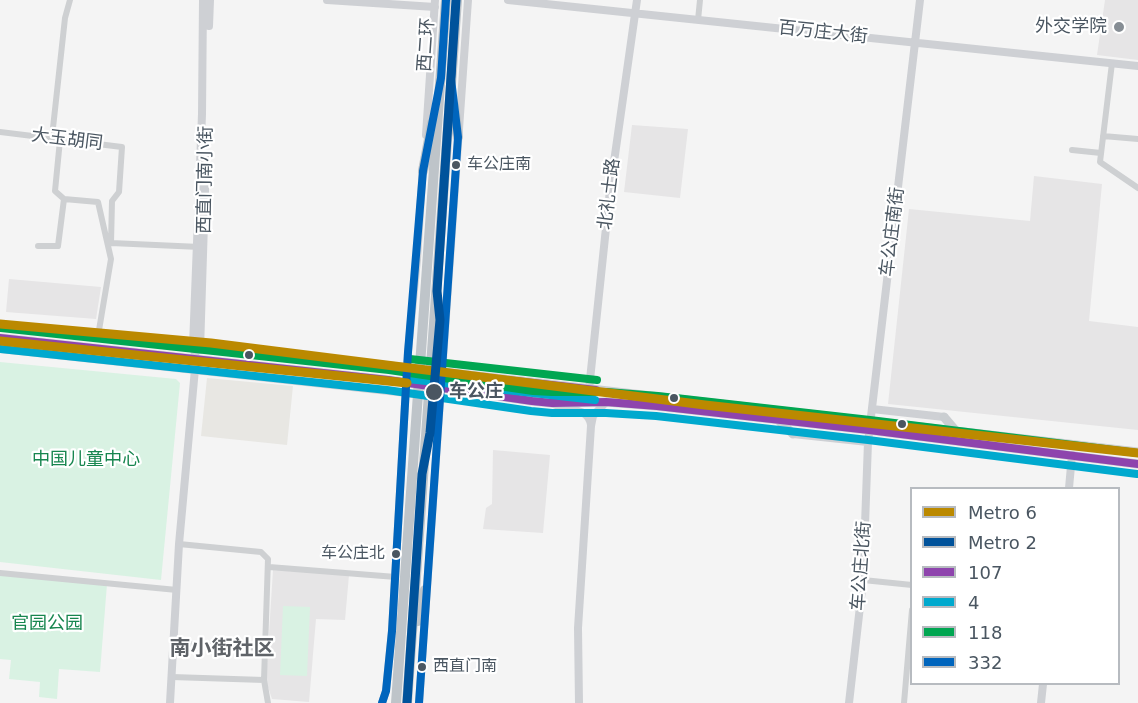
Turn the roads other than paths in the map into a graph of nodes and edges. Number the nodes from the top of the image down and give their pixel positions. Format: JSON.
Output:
{"nodes":[{"id":1,"x":70,"y":0,"type":"edge"},
{"id":2,"x":203,"y":0,"type":"edge"},
{"id":3,"x":210,"y":0,"type":"edge"},
{"id":4,"x":327,"y":0,"type":"edge"},
{"id":5,"x":446,"y":0,"type":"edge"},
{"id":6,"x":457,"y":0,"type":"edge"},
{"id":7,"x":468,"y":0,"type":"edge"},
{"id":8,"x":508,"y":0,"type":"edge"},
{"id":9,"x":637,"y":0,"type":"edge"},
{"id":10,"x":700,"y":0,"type":"edge"},
{"id":11,"x":920,"y":0,"type":"edge"},
{"id":12,"x":435,"y":3,"type":"edge"},
{"id":13,"x":635,"y":13,"type":"junction"},
{"id":14,"x":698,"y":20,"type":"junction"},
{"id":15,"x":915,"y":44,"type":"junction"},
{"id":16,"x":1112,"y":63,"type":"junction"},
{"id":17,"x":1138,"y":66,"type":"edge"},
{"id":18,"x":446,"y":79,"type":"junction"},
{"id":19,"x":0,"y":132,"type":"edge"},
{"id":20,"x":1103,"y":136,"type":"junction"},
{"id":21,"x":52,"y":137,"type":"junction"},
{"id":22,"x":458,"y":137,"type":"junction"},
{"id":23,"x":1138,"y":139,"type":"edge"},
{"id":24,"x":60,"y":140,"type":"junction"},
{"id":25,"x":1072,"y":150,"type":"dead end"},
{"id":26,"x":1101,"y":153,"type":"junction"},
{"id":27,"x":423,"y":171,"type":"junction"},
{"id":28,"x":1138,"y":188,"type":"edge"},
{"id":29,"x":63,"y":199,"type":"junction"},
{"id":30,"x":38,"y":246,"type":"dead end"},
{"id":31,"x":200,"y":247,"type":"junction"},
{"id":32,"x":0,"y":325,"type":"edge"},
{"id":33,"x":98,"y":336,"type":"junction"},
{"id":34,"x":0,"y":338,"type":"edge"},
{"id":35,"x":197,"y":347,"type":"junction"},
{"id":36,"x":0,"y":349,"type":"edge"},
{"id":37,"x":196,"y":358,"type":"junction"},
{"id":38,"x":407,"y":368,"type":"junction"},
{"id":39,"x":195,"y":369,"type":"junction"},
{"id":40,"x":442,"y":372,"type":"junction"},
{"id":41,"x":406,"y":388,"type":"junction"},
{"id":42,"x":589,"y":389,"type":"junction"},
{"id":43,"x":441,"y":392,"type":"junction"},
{"id":44,"x":606,"y":402,"type":"junction"},
{"id":45,"x":552,"y":403,"type":"junction"},
{"id":46,"x":872,"y":409,"type":"junction"},
{"id":47,"x":944,"y":417,"type":"joint"},
{"id":48,"x":777,"y":419,"type":"junction"},
{"id":49,"x":870,"y":425,"type":"junction"},
{"id":50,"x":591,"y":426,"type":"junction"},
{"id":51,"x":955,"y":430,"type":"junction"},
{"id":52,"x":794,"y":434,"type":"joint"},
{"id":53,"x":868,"y":442,"type":"junction"},
{"id":54,"x":420,"y":450,"type":"junction"},
{"id":55,"x":1138,"y":452,"type":"edge"},
{"id":56,"x":1072,"y":455,"type":"junction"},
{"id":57,"x":1138,"y":464,"type":"edge"},
{"id":58,"x":1068,"y":487,"type":"edge"},
{"id":59,"x":179,"y":544,"type":"junction"},
{"id":60,"x":269,"y":567,"type":"junction"},
{"id":61,"x":0,"y":573,"type":"edge"},
{"id":62,"x":396,"y":577,"type":"junction"},
{"id":63,"x":863,"y":580,"type":"junction"},
{"id":64,"x":910,"y":585,"type":"edge"},
{"id":65,"x":177,"y":590,"type":"junction"},
{"id":66,"x":425,"y":590,"type":"junction"},
{"id":67,"x":910,"y":633,"type":"edge"},
{"id":68,"x":173,"y":643,"type":"junction"},
{"id":69,"x":265,"y":648,"type":"junction"},
{"id":70,"x":411,"y":653,"type":"junction"},
{"id":71,"x":172,"y":677,"type":"junction"},
{"id":72,"x":264,"y":681,"type":"junction"},
{"id":73,"x":1043,"y":685,"type":"edge"},
{"id":74,"x":170,"y":703,"type":"edge"},
{"id":75,"x":268,"y":703,"type":"edge"},
{"id":76,"x":382,"y":703,"type":"edge"},
{"id":77,"x":396,"y":703,"type":"edge"},
{"id":78,"x":407,"y":703,"type":"edge"},
{"id":79,"x":418,"y":703,"type":"edge"},
{"id":80,"x":579,"y":703,"type":"edge"},
{"id":81,"x":849,"y":703,"type":"edge"},
{"id":82,"x":904,"y":703,"type":"edge"},
{"id":83,"x":1041,"y":703,"type":"edge"}],
"edges":[{"from":1,"to":21,"type":"street"},
{"from":2,"to":31,"type":"street","name":"西直门南小街"},
{"from":3,"to":31,"type":"street","name":"西直门南小街"},
{"from":4,"to":12,"type":"street"},
{"from":5,"to":18,"type":"highway","name":"西二环"},
{"from":6,"to":18,"type":"highway","name":"西二环"},
{"from":7,"to":22,"type":"street"},
{"from":8,"to":13,"type":"street","name":"百万庄大街"},
{"from":9,"to":13,"type":"street","name":"北礼士路"},
{"from":10,"to":14,"type":"street"},
{"from":11,"to":15,"type":"street","name":"车公庄南街"},
{"from":12,"to":27,"type":"street"},
{"from":13,"to":14,"type":"street","name":"百万庄大街"},
{"from":13,"to":42,"type":"street","name":"北礼士路"},
{"from":14,"to":15,"type":"street","name":"百万庄大街"},
{"from":15,"to":16,"type":"street","name":"百万庄大街"},
{"from":15,"to":46,"type":"street","name":"车公庄南街"},
{"from":16,"to":17,"type":"street","name":"百万庄大街"},
{"from":16,"to":20,"type":"street"},
{"from":18,"to":22,"type":"highway"},
{"from":18,"to":27,"type":"highway"},
{"from":18,"to":54,"type":"highway","name":"西二环"},
{"from":19,"to":21,"type":"street","name":"大玉胡同"},
{"from":20,"to":23,"type":"street"},
{"from":20,"to":26,"type":"street"},
{"from":21,"to":24,"type":"street","name":"大玉胡同"},
{"from":22,"to":40,"type":"street"},
{"from":24,"to":29,"type":"street"},
{"from":24,"to":31,"type":"street","name":"大玉胡同"},
{"from":25,"to":26,"type":"street"},
{"from":26,"to":28,"type":"street"},
{"from":27,"to":38,"type":"street"},
{"from":29,"to":30,"type":"street"},
{"from":29,"to":33,"type":"street"},
{"from":31,"to":35,"type":"street","name":"西直门南小街"},
{"from":32,"to":33,"type":"main road"},
{"from":33,"to":35,"type":"main road"},
{"from":34,"to":37,"type":"main road"},
{"from":35,"to":37,"type":"street","name":"西直门南小街"},
{"from":35,"to":38,"type":"main road"},
{"from":36,"to":39,"type":"street"},
{"from":37,"to":39,"type":"street","name":"西直门南小街"},
{"from":37,"to":41,"type":"main road"},
{"from":38,"to":40,"type":"main road"},
{"from":38,"to":41,"type":"street"},
{"from":39,"to":41,"type":"street"},
{"from":39,"to":59,"type":"street","name":"西直门南小街"},
{"from":40,"to":42,"type":"main road"},
{"from":40,"to":43,"type":"street"},
{"from":41,"to":43,"type":"main road"},
{"from":41,"to":62,"type":"street"},
{"from":42,"to":49,"type":"main road"},
{"from":43,"to":45,"type":"main road"},
{"from":43,"to":66,"type":"street"},
{"from":44,"to":45,"type":"main road"},
{"from":44,"to":48,"type":"main road"},
{"from":44,"to":50,"type":"street"},
{"from":45,"to":50,"type":"street"},
{"from":46,"to":47,"type":"street"},
{"from":46,"to":49,"type":"street","name":"车公庄南街"},
{"from":47,"to":51,"type":"main road"},
{"from":48,"to":49,"type":"main road"},
{"from":48,"to":52,"type":"main road"},
{"from":49,"to":51,"type":"main road"},
{"from":49,"to":53,"type":"street","name":"车公庄北街"},
{"from":49,"to":56,"type":"main road"},
{"from":50,"to":80,"type":"street"},
{"from":51,"to":55,"type":"main road"},
{"from":52,"to":53,"type":"street"},
{"from":53,"to":63,"type":"street","name":"车公庄北街"},
{"from":54,"to":70,"type":"highway","name":"西二环"},
{"from":54,"to":77,"type":"highway","name":"西二环"},
{"from":56,"to":57,"type":"main road"},
{"from":56,"to":58,"type":"street"},
{"from":59,"to":60,"type":"street"},
{"from":59,"to":65,"type":"street","name":"西直门南小街"},
{"from":60,"to":62,"type":"street"},
{"from":60,"to":69,"type":"street"},
{"from":61,"to":65,"type":"street"},
{"from":62,"to":76,"type":"street"},
{"from":63,"to":64,"type":"street"},
{"from":63,"to":81,"type":"street","name":"车公庄北街"},
{"from":65,"to":68,"type":"street","name":"西直门南小街"},
{"from":66,"to":70,"type":"highway"},
{"from":66,"to":79,"type":"street"},
{"from":67,"to":82,"type":"street"},
{"from":68,"to":69,"type":"street"},
{"from":68,"to":71,"type":"street","name":"西直门南小街"},
{"from":69,"to":72,"type":"street"},
{"from":70,"to":78,"type":"highway","name":"西二环"},
{"from":71,"to":72,"type":"street"},
{"from":71,"to":74,"type":"street","name":"西直门南小街"},
{"from":72,"to":75,"type":"street"},
{"from":73,"to":83,"type":"street"}]}
